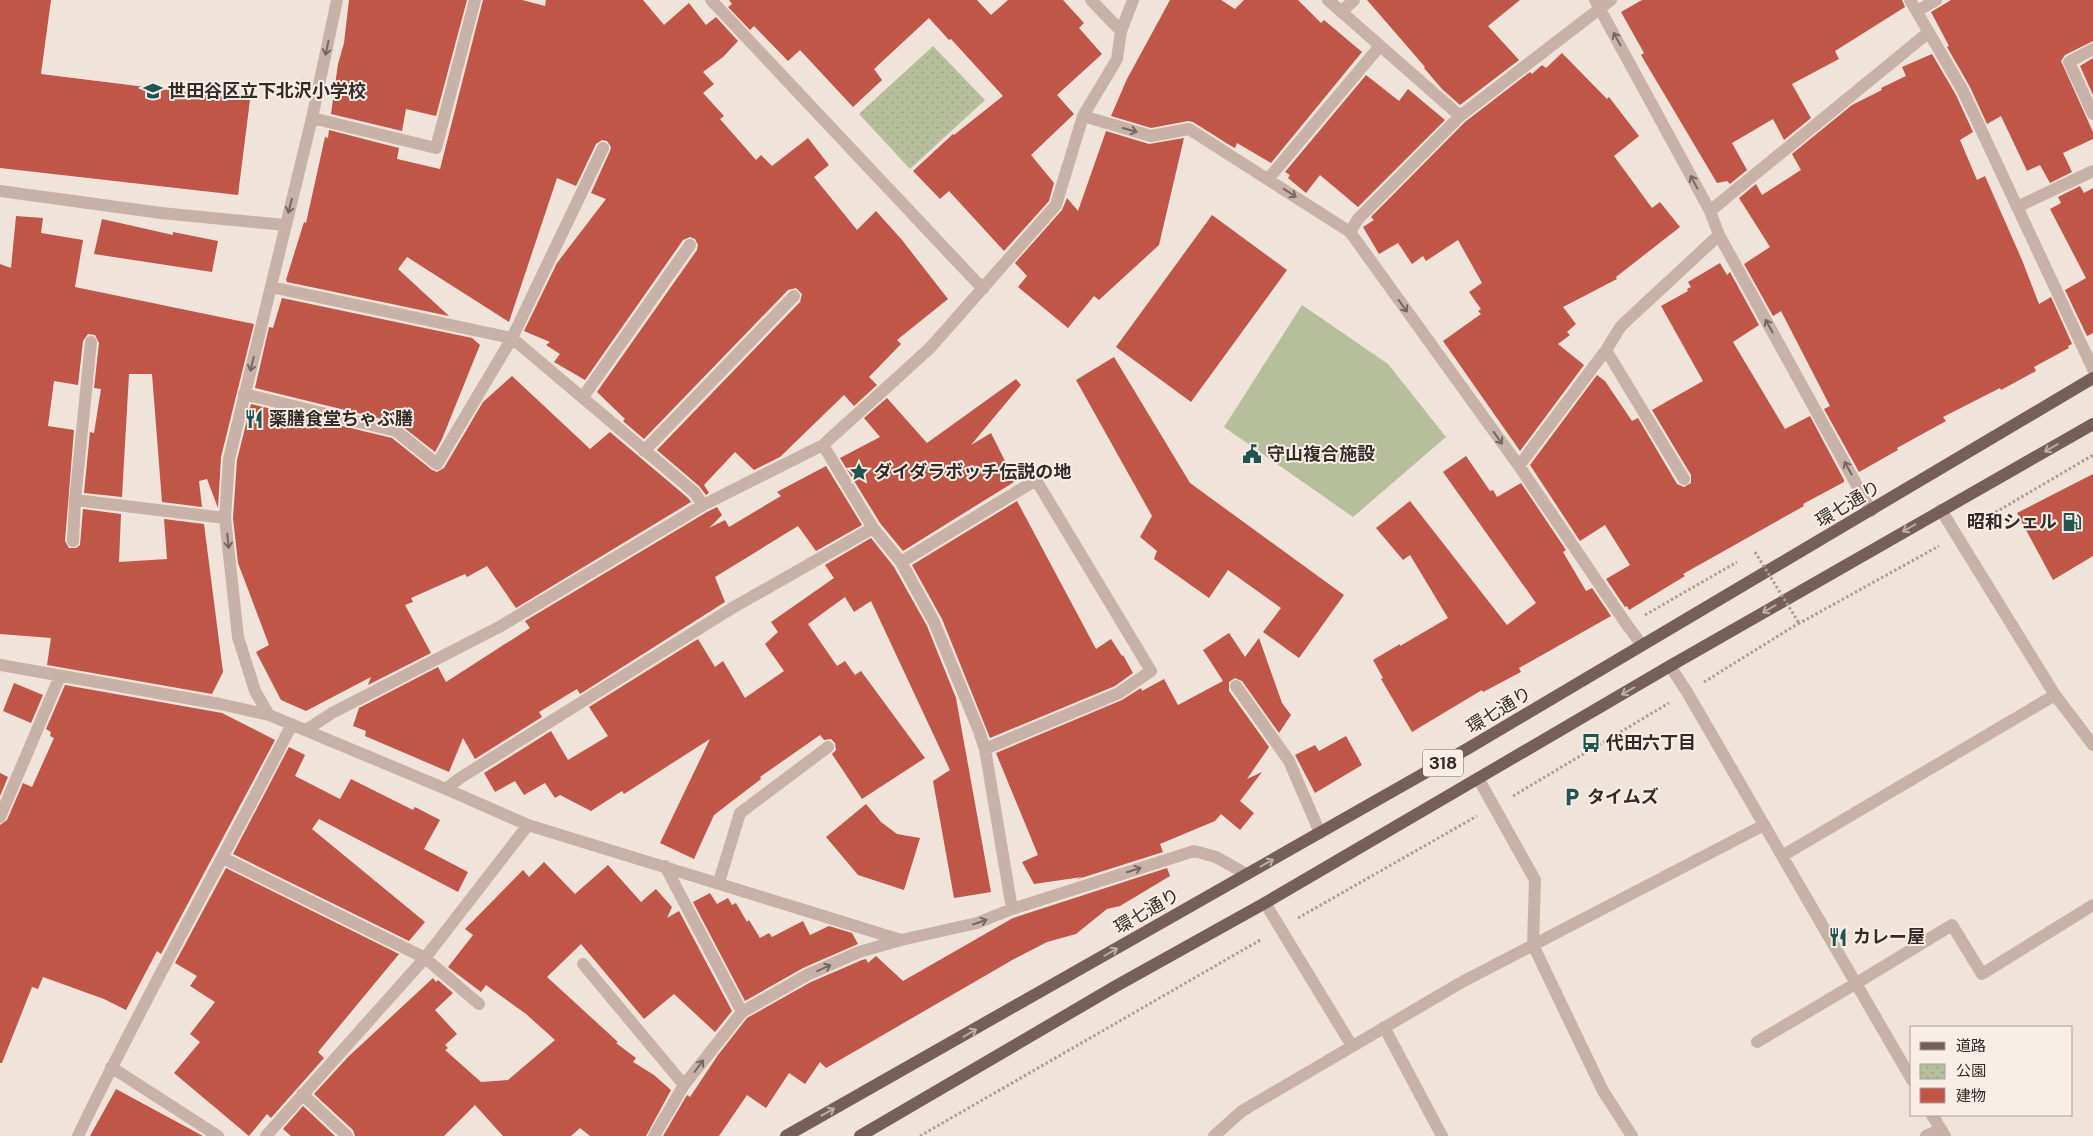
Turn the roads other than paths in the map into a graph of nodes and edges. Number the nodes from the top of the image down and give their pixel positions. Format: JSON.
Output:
{"nodes":[{"id":1,"x":337,"y":0,"type":"edge"},
{"id":2,"x":475,"y":0,"type":"edge"},
{"id":3,"x":711,"y":0,"type":"edge"},
{"id":4,"x":1091,"y":0,"type":"edge"},
{"id":5,"x":1133,"y":0,"type":"edge"},
{"id":6,"x":1328,"y":0,"type":"edge"},
{"id":7,"x":1354,"y":0,"type":"edge"},
{"id":8,"x":1611,"y":0,"type":"edge"},
{"id":9,"x":1936,"y":0,"type":"edge"},
{"id":10,"x":1598,"y":4,"type":"edge"},
{"id":11,"x":1913,"y":6,"type":"edge"},
{"id":12,"x":1341,"y":12,"type":"junction"},
{"id":13,"x":1121,"y":31,"type":"junction"},
{"id":14,"x":1929,"y":32,"type":"junction"},
{"id":15,"x":1380,"y":46,"type":"junction"},
{"id":16,"x":2093,"y":50,"type":"edge"},
{"id":17,"x":2093,"y":114,"type":"edge"},
{"id":18,"x":1083,"y":116,"type":"junction"},
{"id":19,"x":1460,"y":116,"type":"junction"},
{"id":20,"x":312,"y":118,"type":"junction"},
{"id":21,"x":603,"y":148,"type":"dead end"},
{"id":22,"x":2093,"y":171,"type":"edge"},
{"id":23,"x":1269,"y":178,"type":"junction"},
{"id":24,"x":0,"y":191,"type":"edge"},
{"id":25,"x":2017,"y":207,"type":"junction"},
{"id":26,"x":1710,"y":211,"type":"junction"},
{"id":27,"x":285,"y":225,"type":"junction"},
{"id":28,"x":1350,"y":232,"type":"junction"},
{"id":29,"x":1719,"y":235,"type":"junction"},
{"id":30,"x":690,"y":245,"type":"dead end"},
{"id":31,"x":271,"y":287,"type":"junction"},
{"id":32,"x":982,"y":289,"type":"junction"},
{"id":33,"x":794,"y":296,"type":"dead end"},
{"id":34,"x":512,"y":338,"type":"junction"},
{"id":35,"x":91,"y":342,"type":"dead end"},
{"id":36,"x":1606,"y":350,"type":"junction"},
{"id":37,"x":2093,"y":370,"type":"edge"},
{"id":38,"x":2093,"y":378,"type":"edge"},
{"id":39,"x":244,"y":394,"type":"junction"},
{"id":40,"x":583,"y":397,"type":"junction"},
{"id":41,"x":2093,"y":424,"type":"edge"},
{"id":42,"x":824,"y":445,"type":"junction"},
{"id":43,"x":644,"y":451,"type":"junction"},
{"id":44,"x":1519,"y":466,"type":"junction"},
{"id":45,"x":1684,"y":480,"type":"dead end"},
{"id":46,"x":75,"y":500,"type":"junction"},
{"id":47,"x":703,"y":506,"type":"junction"},
{"id":48,"x":1941,"y":510,"type":"junction"},
{"id":49,"x":1871,"y":511,"type":"junction"},
{"id":50,"x":225,"y":518,"type":"junction"},
{"id":51,"x":873,"y":528,"type":"junction"},
{"id":52,"x":73,"y":541,"type":"dead end"},
{"id":53,"x":901,"y":562,"type":"junction"},
{"id":54,"x":1642,"y":645,"type":"junction"},
{"id":55,"x":0,"y":665,"type":"edge"},
{"id":56,"x":1670,"y":666,"type":"junction"},
{"id":57,"x":60,"y":676,"type":"junction"},
{"id":58,"x":1236,"y":686,"type":"dead end"},
{"id":59,"x":2055,"y":695,"type":"junction"},
{"id":60,"x":269,"y":715,"type":"junction"},
{"id":61,"x":292,"y":724,"type":"junction"},
{"id":62,"x":306,"y":730,"type":"junction"},
{"id":63,"x":2093,"y":746,"type":"edge"},
{"id":64,"x":828,"y":747,"type":"dead end"},
{"id":65,"x":984,"y":749,"type":"junction"},
{"id":66,"x":1478,"y":778,"type":"junction"},
{"id":67,"x":446,"y":789,"type":"junction"},
{"id":68,"x":0,"y":817,"type":"edge"},
{"id":69,"x":1764,"y":825,"type":"junction"},
{"id":70,"x":528,"y":826,"type":"junction"},
{"id":71,"x":1320,"y":833,"type":"junction"},
{"id":72,"x":1782,"y":856,"type":"junction"},
{"id":73,"x":223,"y":858,"type":"junction"},
{"id":74,"x":665,"y":866,"type":"junction"},
{"id":75,"x":1246,"y":874,"type":"junction"},
{"id":76,"x":719,"y":882,"type":"junction"},
{"id":77,"x":1266,"y":903,"type":"junction"},
{"id":78,"x":2093,"y":905,"type":"edge"},
{"id":79,"x":1012,"y":909,"type":"junction"},
{"id":80,"x":901,"y":940,"type":"junction"},
{"id":81,"x":1533,"y":945,"type":"junction"},
{"id":82,"x":426,"y":958,"type":"junction"},
{"id":83,"x":583,"y":964,"type":"dead end"},
{"id":84,"x":1856,"y":984,"type":"junction"},
{"id":85,"x":479,"y":1004,"type":"dead end"},
{"id":86,"x":742,"y":1012,"type":"junction"},
{"id":87,"x":1384,"y":1027,"type":"junction"},
{"id":88,"x":1757,"y":1042,"type":"dead end"},
{"id":89,"x":1352,"y":1046,"type":"junction"},
{"id":90,"x":111,"y":1067,"type":"junction"},
{"id":91,"x":1910,"y":1077,"type":"edge"},
{"id":92,"x":684,"y":1085,"type":"junction"},
{"id":93,"x":302,"y":1094,"type":"junction"},
{"id":94,"x":1933,"y":1116,"type":"edge"},
{"id":95,"x":1943,"y":1132,"type":"edge"},
{"id":96,"x":78,"y":1136,"type":"edge"},
{"id":97,"x":218,"y":1136,"type":"edge"},
{"id":98,"x":266,"y":1136,"type":"edge"},
{"id":99,"x":347,"y":1136,"type":"edge"},
{"id":100,"x":654,"y":1136,"type":"edge"},
{"id":101,"x":786,"y":1136,"type":"edge"},
{"id":102,"x":860,"y":1136,"type":"edge"},
{"id":103,"x":1214,"y":1136,"type":"edge"},
{"id":104,"x":1442,"y":1136,"type":"edge"},
{"id":105,"x":1632,"y":1136,"type":"edge"},
{"id":106,"x":1926,"y":1136,"type":"edge"}],
"edges":[{"from":1,"to":20,"type":"street","one_way":true},
{"from":2,"to":20,"type":"street"},
{"from":3,"to":32,"type":"street"},
{"from":4,"to":13,"type":"street"},
{"from":5,"to":13,"type":"street"},
{"from":6,"to":12,"type":"street"},
{"from":7,"to":12,"type":"street"},
{"from":8,"to":10,"type":"street"},
{"from":9,"to":11,"type":"street"},
{"from":10,"to":19,"type":"street"},
{"from":26,"to":10,"type":"street","one_way":true},
{"from":11,"to":14,"type":"street"},
{"from":12,"to":15,"type":"street"},
{"from":13,"to":18,"type":"street"},
{"from":14,"to":25,"type":"street"},
{"from":14,"to":26,"type":"street"},
{"from":15,"to":19,"type":"street"},
{"from":15,"to":23,"type":"street"},
{"from":16,"to":17,"type":"street"},
{"from":18,"to":23,"type":"street","one_way":true},
{"from":18,"to":32,"type":"street"},
{"from":19,"to":28,"type":"street"},
{"from":20,"to":27,"type":"street","one_way":true},
{"from":21,"to":34,"type":"street"},
{"from":22,"to":25,"type":"street"},
{"from":23,"to":28,"type":"street","one_way":true},
{"from":24,"to":27,"type":"street"},
{"from":25,"to":37,"type":"street"},
{"from":26,"to":29,"type":"street"},
{"from":27,"to":31,"type":"street"},
{"from":28,"to":44,"type":"street","one_way":true},
{"from":29,"to":36,"type":"street"},
{"from":49,"to":29,"type":"street","one_way":true},
{"from":30,"to":40,"type":"street"},
{"from":31,"to":34,"type":"street"},
{"from":31,"to":39,"type":"street","one_way":true},
{"from":32,"to":42,"type":"street"},
{"from":33,"to":43,"type":"street"},
{"from":34,"to":39,"type":"street"},
{"from":34,"to":40,"type":"street"},
{"from":35,"to":46,"type":"street"},
{"from":36,"to":44,"type":"street"},
{"from":36,"to":45,"type":"street"},
{"from":38,"to":49,"type":"main road","name":"環七通り","number":"318"},
{"from":39,"to":50,"type":"street"},
{"from":40,"to":43,"type":"street"},
{"from":41,"to":48,"type":"main road","number":"318","one_way":true},
{"from":42,"to":47,"type":"street"},
{"from":42,"to":51,"type":"street"},
{"from":43,"to":47,"type":"street"},
{"from":44,"to":54,"type":"street"},
{"from":46,"to":50,"type":"street"},
{"from":46,"to":52,"type":"street"},
{"from":47,"to":62,"type":"street"},
{"from":48,"to":56,"type":"main road","number":"318","one_way":true},
{"from":48,"to":59,"type":"street"},
{"from":49,"to":54,"type":"main road","name":"環七通り","number":"318"},
{"from":50,"to":60,"type":"street","one_way":true},
{"from":51,"to":53,"type":"street"},
{"from":51,"to":67,"type":"street"},
{"from":53,"to":65,"type":"street"},
{"from":53,"to":65,"type":"street"},
{"from":54,"to":71,"type":"main road","name":"環七通り","number":"318"},
{"from":55,"to":57,"type":"street"},
{"from":56,"to":66,"type":"main road","number":"318","one_way":true},
{"from":56,"to":69,"type":"street"},
{"from":57,"to":60,"type":"street"},
{"from":57,"to":68,"type":"street"},
{"from":58,"to":71,"type":"street"},
{"from":59,"to":63,"type":"street"},
{"from":59,"to":72,"type":"street"},
{"from":60,"to":61,"type":"street"},
{"from":61,"to":62,"type":"street"},
{"from":61,"to":73,"type":"street"},
{"from":62,"to":67,"type":"street"},
{"from":64,"to":76,"type":"street"},
{"from":65,"to":79,"type":"street"},
{"from":66,"to":77,"type":"main road","number":"318"},
{"from":66,"to":81,"type":"street"},
{"from":67,"to":70,"type":"street"},
{"from":69,"to":72,"type":"street"},
{"from":69,"to":81,"type":"street"},
{"from":70,"to":74,"type":"street"},
{"from":70,"to":82,"type":"street"},
{"from":75,"to":71,"type":"main road","name":"環七通り","number":"318","one_way":true},
{"from":72,"to":84,"type":"street"},
{"from":73,"to":82,"type":"street"},
{"from":73,"to":90,"type":"street"},
{"from":74,"to":76,"type":"street"},
{"from":74,"to":86,"type":"street"},
{"from":79,"to":75,"type":"street","one_way":true},
{"from":101,"to":75,"type":"main road","name":"環七通り","number":"318","one_way":true},
{"from":76,"to":80,"type":"street"},
{"from":77,"to":89,"type":"street"},
{"from":77,"to":102,"type":"main road","number":"318"},
{"from":78,"to":84,"type":"street"},
{"from":80,"to":79,"type":"street","one_way":true},
{"from":86,"to":80,"type":"street","one_way":true},
{"from":81,"to":87,"type":"street"},
{"from":81,"to":105,"type":"street"},
{"from":82,"to":85,"type":"street"},
{"from":82,"to":93,"type":"street"},
{"from":83,"to":92,"type":"street"},
{"from":84,"to":88,"type":"street"},
{"from":84,"to":91,"type":"street"},
{"from":92,"to":86,"type":"street","one_way":true},
{"from":87,"to":89,"type":"street"},
{"from":87,"to":104,"type":"street"},
{"from":89,"to":103,"type":"street"},
{"from":90,"to":96,"type":"street"},
{"from":90,"to":97,"type":"street"},
{"from":92,"to":100,"type":"street"},
{"from":93,"to":98,"type":"street"},
{"from":93,"to":99,"type":"street"},
{"from":94,"to":95,"type":"street"},
{"from":95,"to":106,"type":"street"}]}
